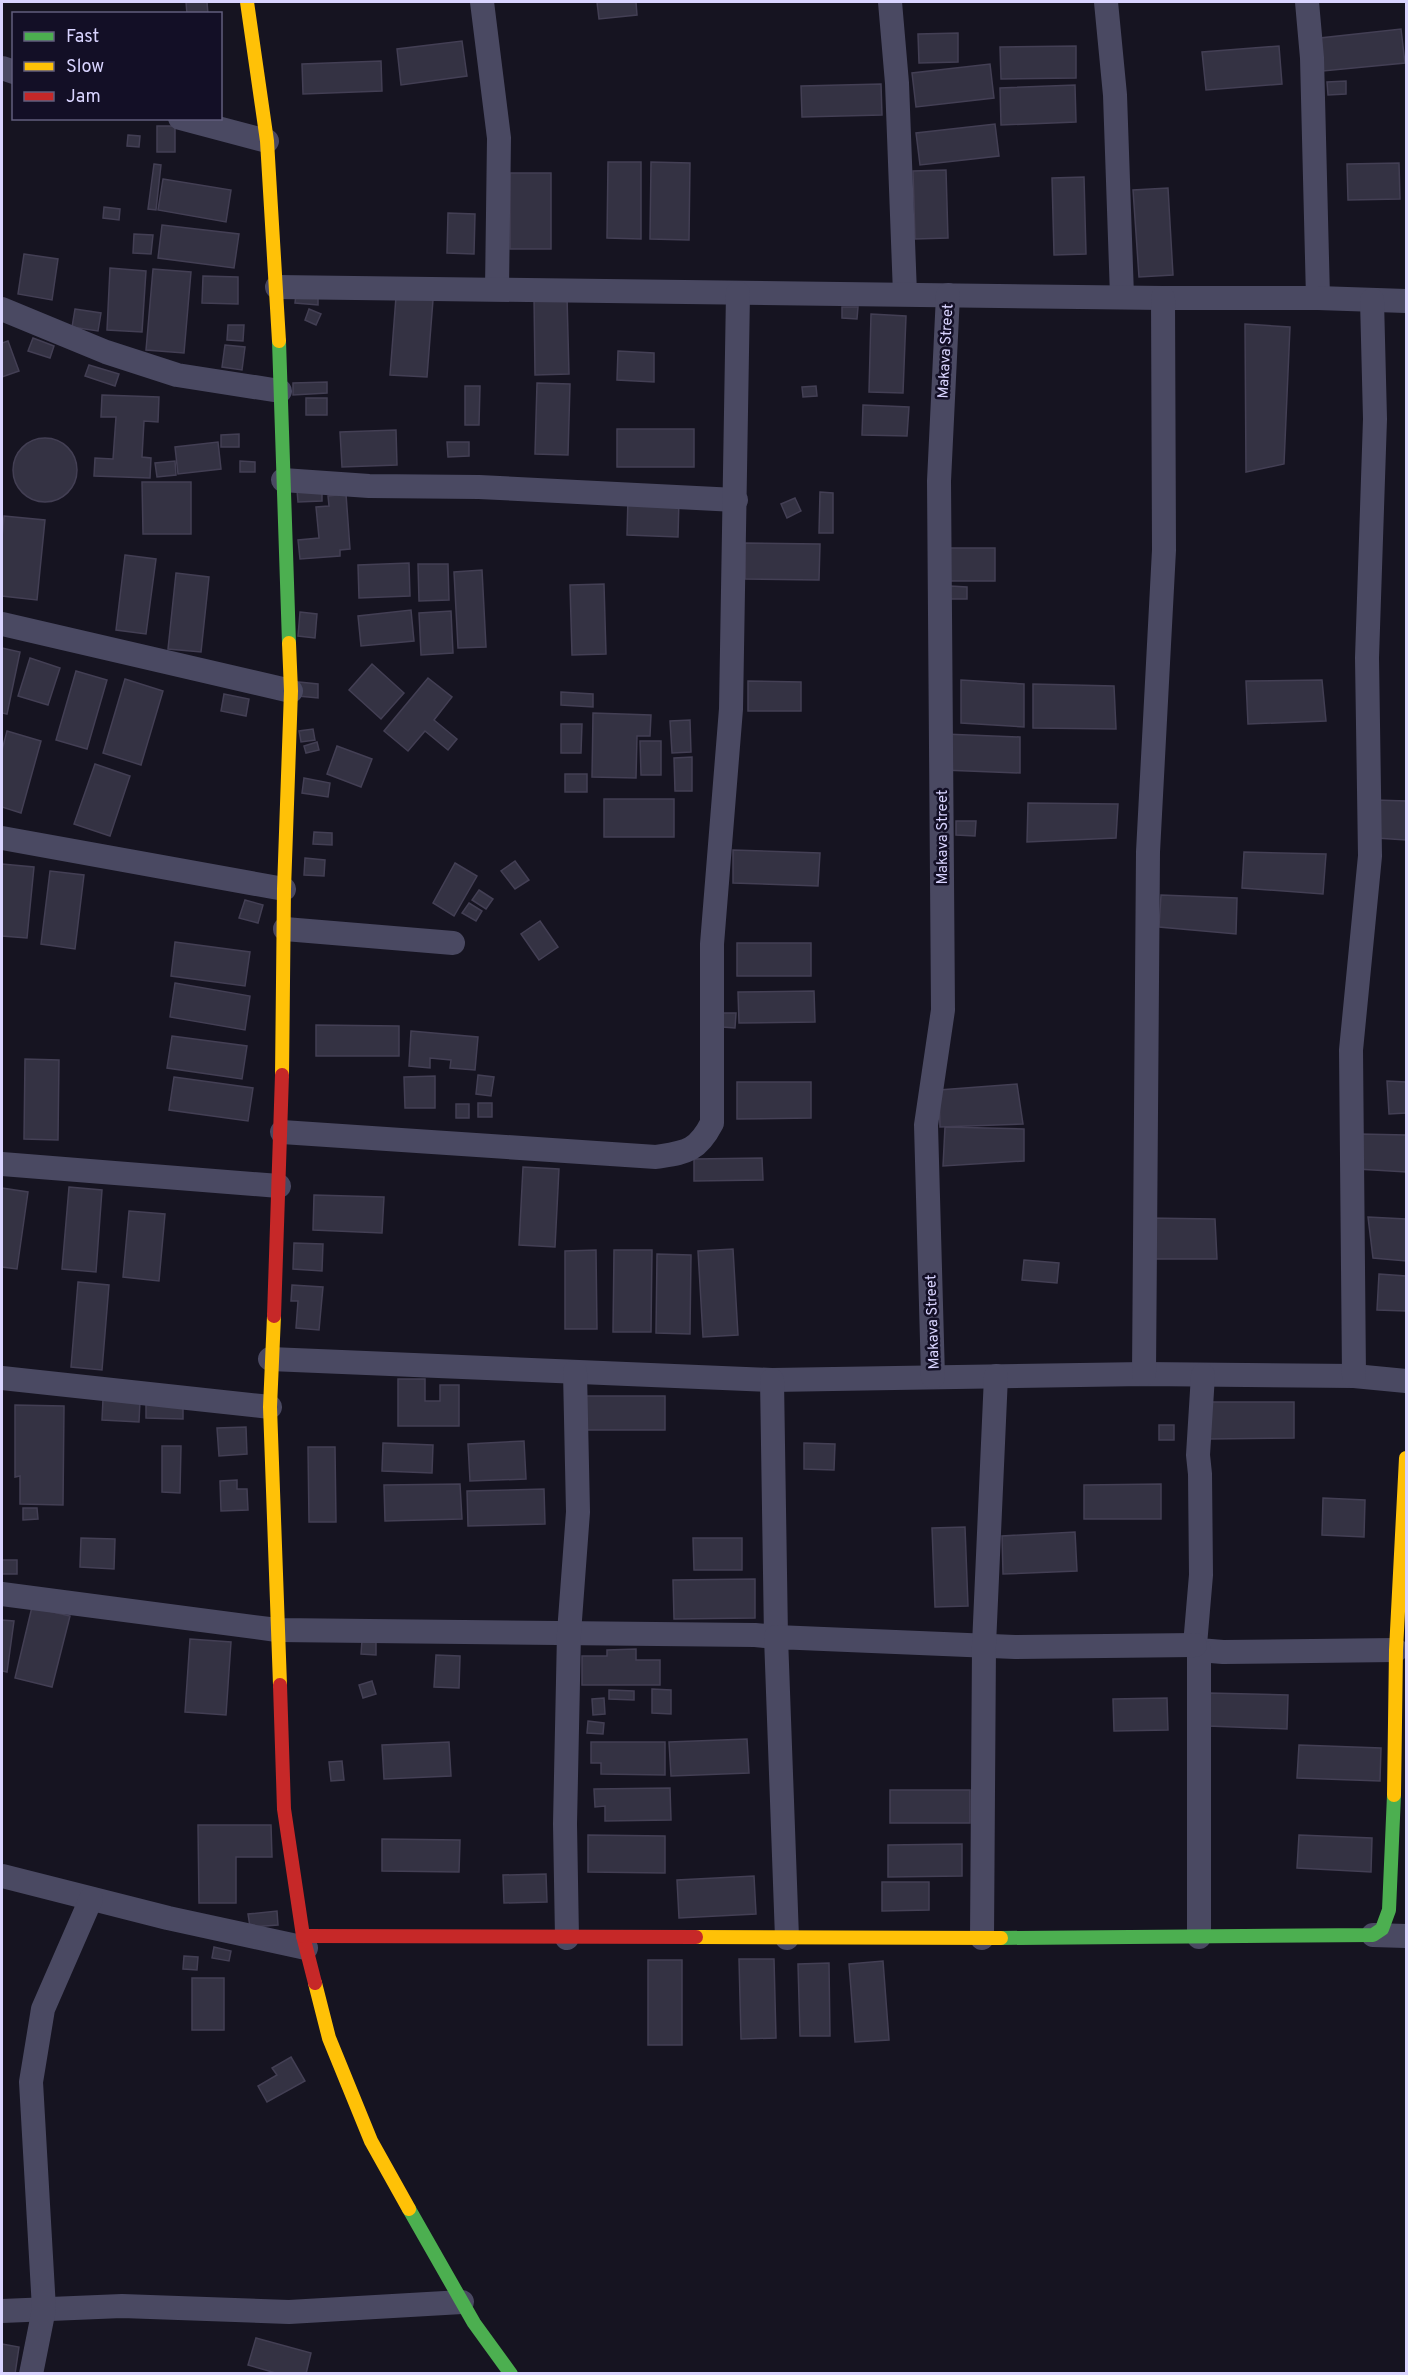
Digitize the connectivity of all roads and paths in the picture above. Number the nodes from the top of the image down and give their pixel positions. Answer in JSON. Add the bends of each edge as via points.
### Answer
{"nodes":[{"id":1,"x":247,"y":2,"type":"edge"},
{"id":2,"x":482,"y":2,"type":"edge"},
{"id":3,"x":890,"y":2,"type":"edge"},
{"id":4,"x":1106,"y":2,"type":"edge"},
{"id":5,"x":1307,"y":2,"type":"edge"},
{"id":6,"x":188,"y":120,"type":"edge"},
{"id":7,"x":267,"y":141,"type":"junction"},
{"id":8,"x":277,"y":287,"type":"junction"},
{"id":9,"x":497,"y":289,"type":"junction"},
{"id":10,"x":738,"y":293,"type":"junction"},
{"id":11,"x":905,"y":294,"type":"junction"},
{"id":12,"x":948,"y":295,"type":"junction"},
{"id":13,"x":1122,"y":296,"type":"junction"},
{"id":14,"x":1163,"y":298,"type":"junction"},
{"id":15,"x":1318,"y":298,"type":"junction"},
{"id":16,"x":1372,"y":300,"type":"junction"},
{"id":17,"x":1407,"y":301,"type":"edge"},
{"id":18,"x":2,"y":309,"type":"edge"},
{"id":19,"x":280,"y":391,"type":"junction"},
{"id":20,"x":283,"y":480,"type":"junction"},
{"id":21,"x":736,"y":500,"type":"junction"},
{"id":22,"x":2,"y":624,"type":"edge"},
{"id":23,"x":291,"y":691,"type":"junction"},
{"id":24,"x":2,"y":838,"type":"edge"},
{"id":25,"x":284,"y":889,"type":"junction"},
{"id":26,"x":285,"y":929,"type":"junction"},
{"id":27,"x":453,"y":943,"type":"dead end"},
{"id":28,"x":282,"y":1132,"type":"junction"},
{"id":29,"x":2,"y":1164,"type":"edge"},
{"id":30,"x":279,"y":1186,"type":"junction"},
{"id":31,"x":270,"y":1359,"type":"junction"},
{"id":32,"x":575,"y":1372,"type":"junction"},
{"id":33,"x":1144,"y":1374,"type":"junction"},
{"id":34,"x":1203,"y":1375,"type":"junction"},
{"id":35,"x":996,"y":1376,"type":"junction"},
{"id":36,"x":1354,"y":1376,"type":"junction"},
{"id":37,"x":933,"y":1377,"type":"junction"},
{"id":38,"x":2,"y":1378,"type":"edge"},
{"id":39,"x":772,"y":1380,"type":"junction"},
{"id":40,"x":1407,"y":1381,"type":"edge"},
{"id":41,"x":270,"y":1407,"type":"junction"},
{"id":42,"x":1407,"y":1458,"type":"edge"},
{"id":43,"x":2,"y":1594,"type":"edge"},
{"id":44,"x":277,"y":1630,"type":"junction"},
{"id":45,"x":569,"y":1633,"type":"junction"},
{"id":46,"x":776,"y":1637,"type":"junction"},
{"id":47,"x":984,"y":1645,"type":"junction"},
{"id":48,"x":1197,"y":1647,"type":"junction"},
{"id":49,"x":1396,"y":1650,"type":"junction"},
{"id":50,"x":2,"y":1876,"type":"edge"},
{"id":51,"x":91,"y":1899,"type":"junction"},
{"id":52,"x":1373,"y":1935,"type":"junction"},
{"id":53,"x":1407,"y":1936,"type":"edge"},
{"id":54,"x":1199,"y":1937,"type":"junction"},
{"id":55,"x":567,"y":1938,"type":"junction"},
{"id":56,"x":787,"y":1938,"type":"junction"},
{"id":57,"x":982,"y":1938,"type":"junction"},
{"id":58,"x":305,"y":1942,"type":"junction"},
{"id":59,"x":462,"y":2302,"type":"junction"},
{"id":60,"x":44,"y":2309,"type":"junction"},
{"id":61,"x":2,"y":2311,"type":"edge"},
{"id":62,"x":31,"y":2373,"type":"edge"},
{"id":63,"x":511,"y":2373,"type":"edge"}],
"edges":[{"from":1,"to":7,"type":"street"},
{"from":2,"to":9,"type":"street","via":[[499,138]]},
{"from":3,"to":11,"type":"street"},
{"from":4,"to":13,"type":"street","via":[[1115,95]]},
{"from":5,"to":15,"type":"street"},
{"from":6,"to":7,"type":"street"},
{"from":7,"to":8,"type":"street"},
{"from":8,"to":9,"type":"street"},
{"from":8,"to":19,"type":"street"},
{"from":9,"to":10,"type":"street"},
{"from":10,"to":11,"type":"street"},
{"from":10,"to":21,"type":"street"},
{"from":11,"to":12,"type":"street"},
{"from":12,"to":13,"type":"street"},
{"from":12,"to":37,"type":"street","name":"Makava Street","via":[[939,482],[943,1010],[926,1125]]},
{"from":13,"to":14,"type":"street"},
{"from":14,"to":15,"type":"street"},
{"from":14,"to":33,"type":"street","via":[[1164,550],[1148,852]]},
{"from":15,"to":16,"type":"street"},
{"from":16,"to":17,"type":"street"},
{"from":16,"to":36,"type":"street","via":[[1375,419],[1367,658],[1370,856],[1351,1050]]},
{"from":18,"to":19,"type":"street","via":[[106,352],[177,375]]},
{"from":19,"to":20,"type":"street"},
{"from":20,"to":21,"type":"street"},
{"from":20,"to":23,"type":"street"},
{"from":21,"to":28,"type":"street","via":[[730,709],[712,944],[712,1123],[698,1145],[688,1152],[656,1157]]},
{"from":22,"to":23,"type":"street"},
{"from":23,"to":25,"type":"street"},
{"from":24,"to":25,"type":"street"},
{"from":25,"to":26,"type":"street"},
{"from":26,"to":27,"type":"street"},
{"from":26,"to":28,"type":"street"},
{"from":28,"to":30,"type":"street"},
{"from":29,"to":30,"type":"street"},
{"from":30,"to":31,"type":"street"},
{"from":31,"to":32,"type":"street"},
{"from":31,"to":41,"type":"street"},
{"from":32,"to":39,"type":"street"},
{"from":32,"to":45,"type":"street","via":[[578,1512]]},
{"from":33,"to":34,"type":"street"},
{"from":33,"to":35,"type":"street"},
{"from":34,"to":36,"type":"street"},
{"from":34,"to":48,"type":"street","via":[[1198,1455],[1201,1575]]},
{"from":35,"to":37,"type":"street"},
{"from":35,"to":47,"type":"street"},
{"from":36,"to":40,"type":"street"},
{"from":37,"to":39,"type":"street"},
{"from":38,"to":41,"type":"street"},
{"from":39,"to":46,"type":"street"},
{"from":41,"to":44,"type":"street"},
{"from":42,"to":49,"type":"street"},
{"from":43,"to":44,"type":"street"},
{"from":44,"to":45,"type":"street"},
{"from":44,"to":58,"type":"street","via":[[284,1809]]},
{"from":45,"to":46,"type":"street"},
{"from":45,"to":55,"type":"street"},
{"from":46,"to":47,"type":"street"},
{"from":46,"to":56,"type":"street"},
{"from":47,"to":48,"type":"street"},
{"from":47,"to":57,"type":"street"},
{"from":48,"to":49,"type":"street","via":[[1222,1652]]},
{"from":48,"to":54,"type":"street"},
{"from":49,"to":52,"type":"street","via":[[1389,1911],[1382,1929]]},
{"from":50,"to":51,"type":"street"},
{"from":51,"to":58,"type":"street","via":[[168,1918]]},
{"from":51,"to":60,"type":"street","via":[[43,2009],[32,2082]]},
{"from":52,"to":53,"type":"street"},
{"from":52,"to":54,"type":"street"},
{"from":54,"to":57,"type":"street"},
{"from":55,"to":56,"type":"street"},
{"from":55,"to":58,"type":"street"},
{"from":56,"to":57,"type":"street"},
{"from":58,"to":59,"type":"street","via":[[329,2038],[371,2141]]},
{"from":59,"to":60,"type":"street","via":[[289,2312],[122,2306]]},
{"from":59,"to":63,"type":"street"},
{"from":60,"to":61,"type":"street"},
{"from":60,"to":62,"type":"street"}]}
